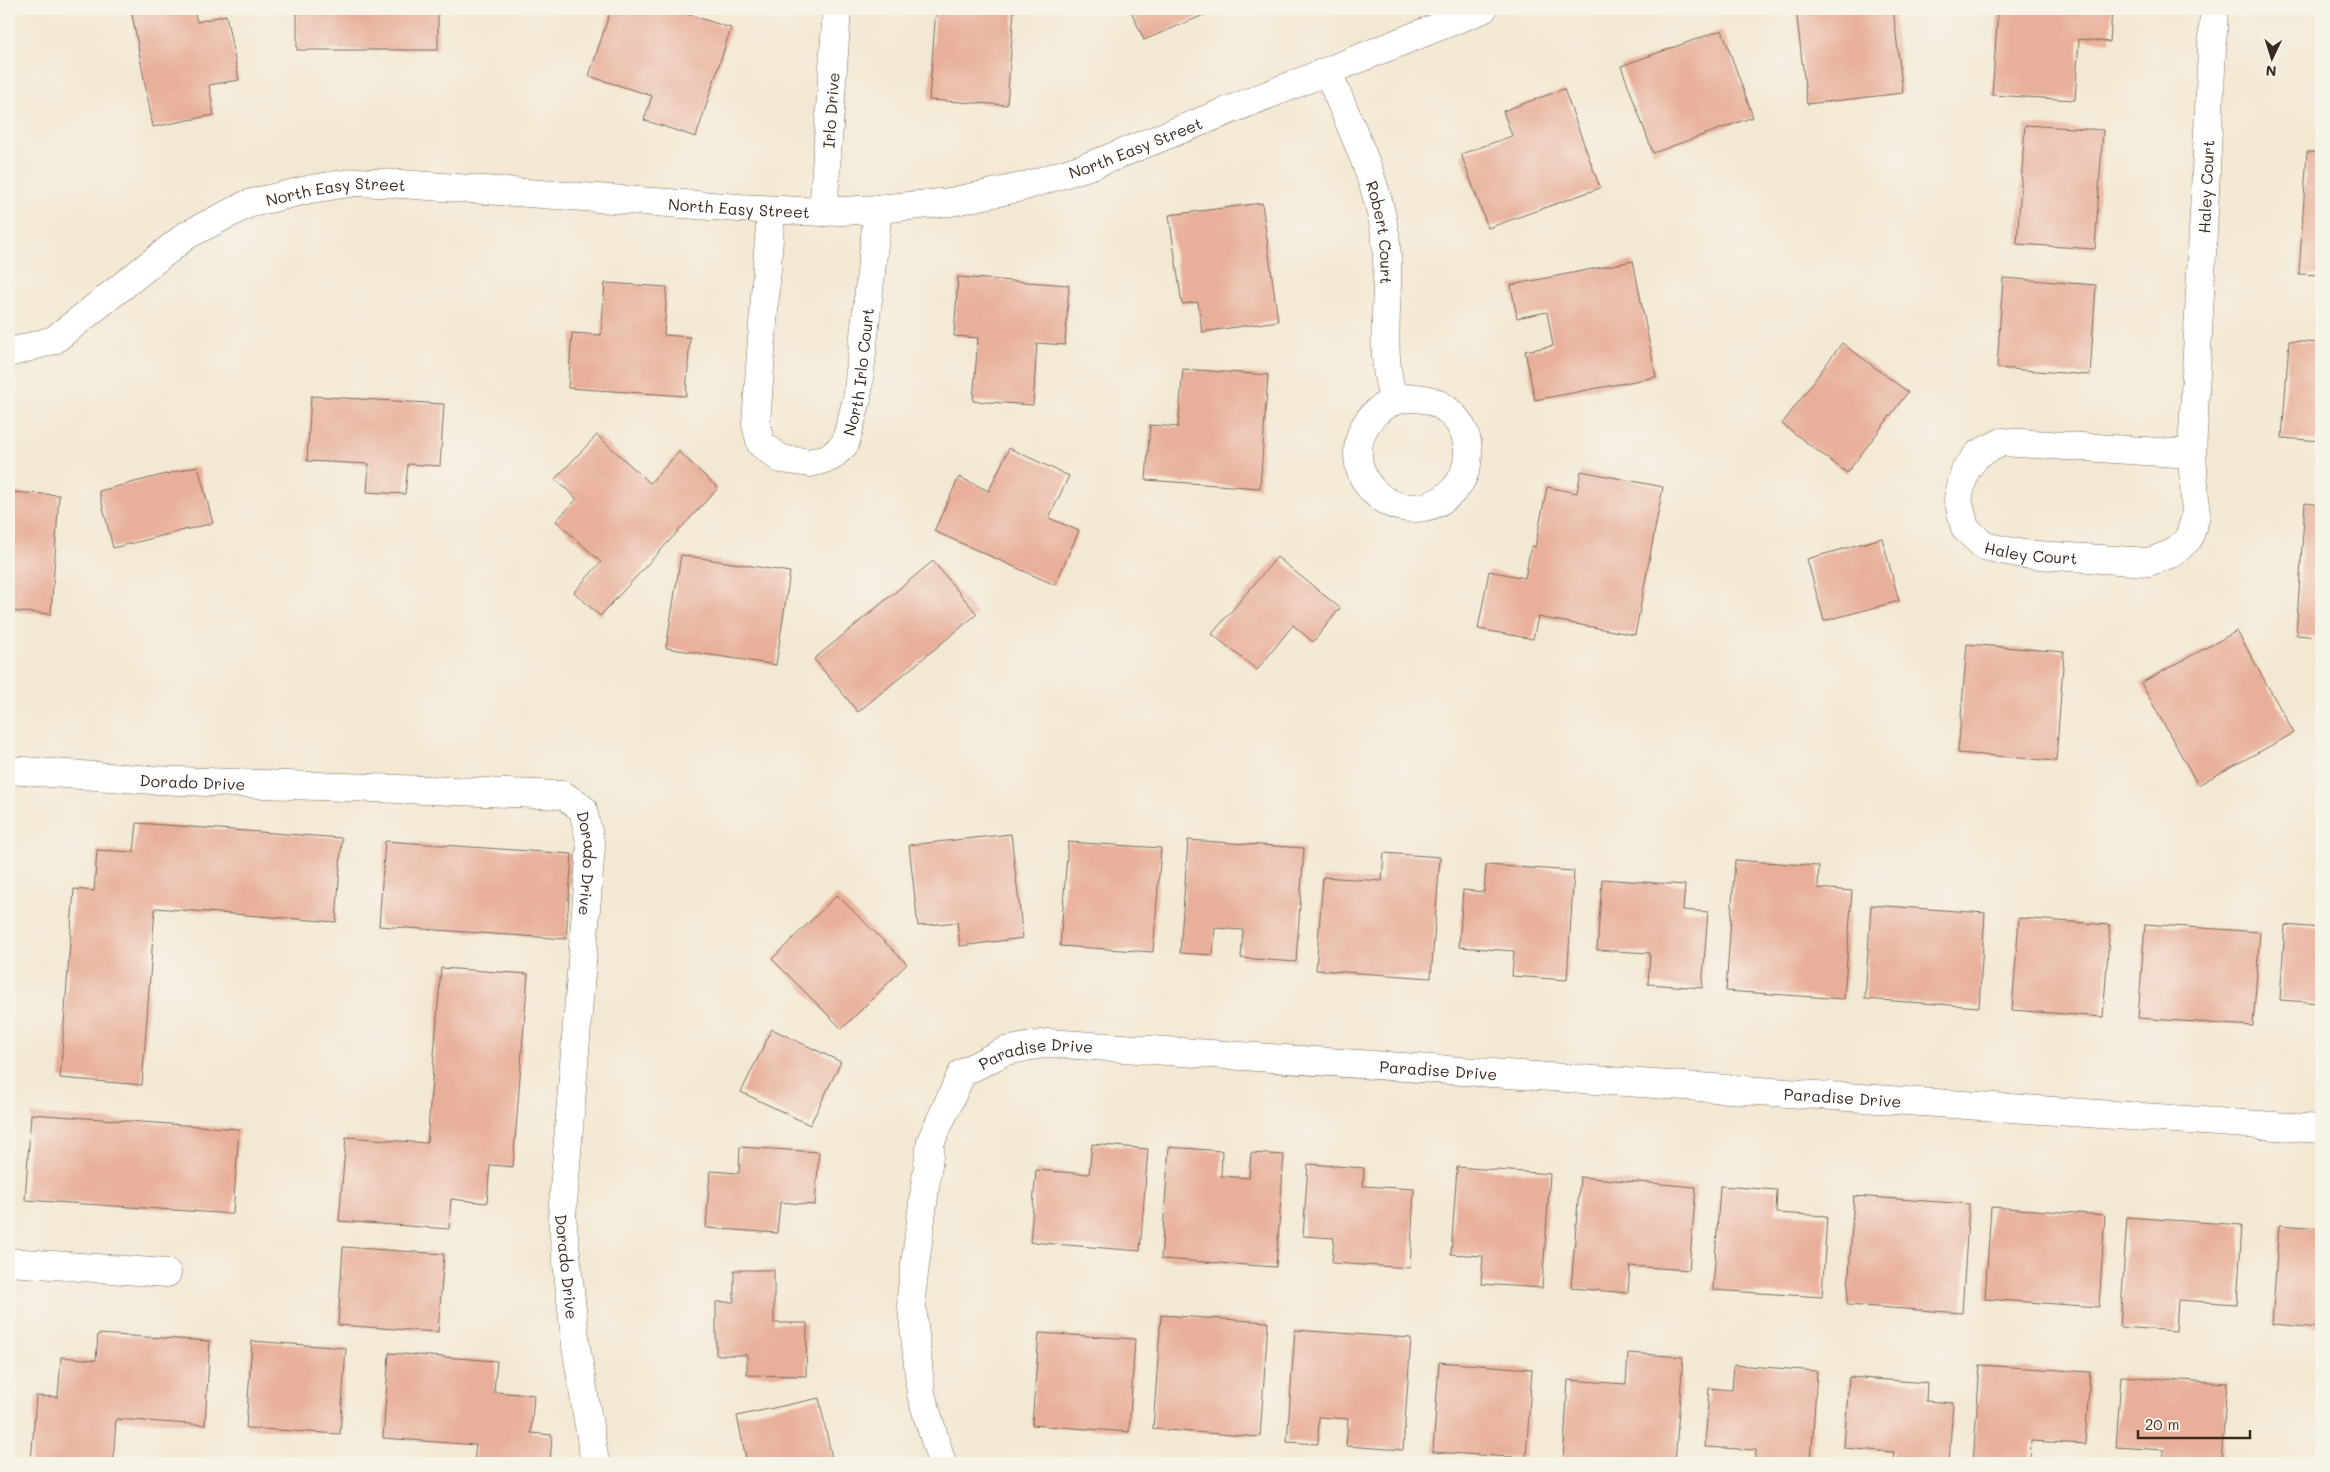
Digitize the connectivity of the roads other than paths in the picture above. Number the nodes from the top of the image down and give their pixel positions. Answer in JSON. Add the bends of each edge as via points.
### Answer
{"nodes":[{"id":1,"x":837,"y":9,"type":"edge"},
{"id":2,"x":1483,"y":9,"type":"edge"},
{"id":3,"x":2214,"y":9,"type":"edge"},
{"id":4,"x":1328,"y":72,"type":"junction"},
{"id":5,"x":878,"y":209,"type":"junction"},
{"id":6,"x":771,"y":210,"type":"junction"},
{"id":7,"x":823,"y":212,"type":"junction"},
{"id":8,"x":9,"y":353,"type":"edge"},
{"id":9,"x":1394,"y":401,"type":"dead end"},
{"id":10,"x":2192,"y":454,"type":"junction"},
{"id":11,"x":9,"y":770,"type":"edge"},
{"id":12,"x":2321,"y":1129,"type":"edge"},
{"id":13,"x":9,"y":1262,"type":"edge"},
{"id":14,"x":167,"y":1273,"type":"dead end"},
{"id":15,"x":595,"y":1463,"type":"edge"},
{"id":16,"x":942,"y":1463,"type":"edge"}],
"edges":[{"from":1,"to":7,"type":"street","name":"Irlo Drive"},
{"from":2,"to":4,"type":"street","name":"North Easy Street"},
{"from":3,"to":10,"type":"street","name":"Haley Court"},
{"from":4,"to":5,"type":"street","name":"North Easy Street","via":[[1058,177],[950,202]]},
{"from":4,"to":9,"type":"street","name":"Robert Court","via":[[1369,176],[1385,233],[1388,280],[1385,352]]},
{"from":5,"to":6,"type":"street","name":"North Irlo Court","via":[[857,399],[845,444],[831,457],[810,463],[781,459],[761,444],[756,424]]},
{"from":5,"to":7,"type":"street","name":"North Easy Street"},
{"from":6,"to":7,"type":"street","name":"North Easy Street"},
{"from":6,"to":8,"type":"street","name":"North Easy Street","via":[[400,184],[356,182],[311,189],[248,204],[187,235],[54,340]]},
{"from":10,"to":10,"type":"street","name":"Haley Court","via":[[2002,442],[1978,454],[1965,471],[1958,498],[1965,528],[1984,546],[2022,554],[2149,562],[2173,553],[2189,538],[2196,514]]},
{"from":11,"to":15,"type":"street","name":"Dorado Drive","via":[[153,780],[563,795],[583,809],[591,846],[562,1217],[576,1346]]},
{"from":12,"to":16,"type":"street","name":"Paradise Drive","via":[[1048,1043],[1005,1051],[962,1073],[930,1140],[911,1297],[921,1394]]},
{"from":13,"to":14,"type":"street"}]}
